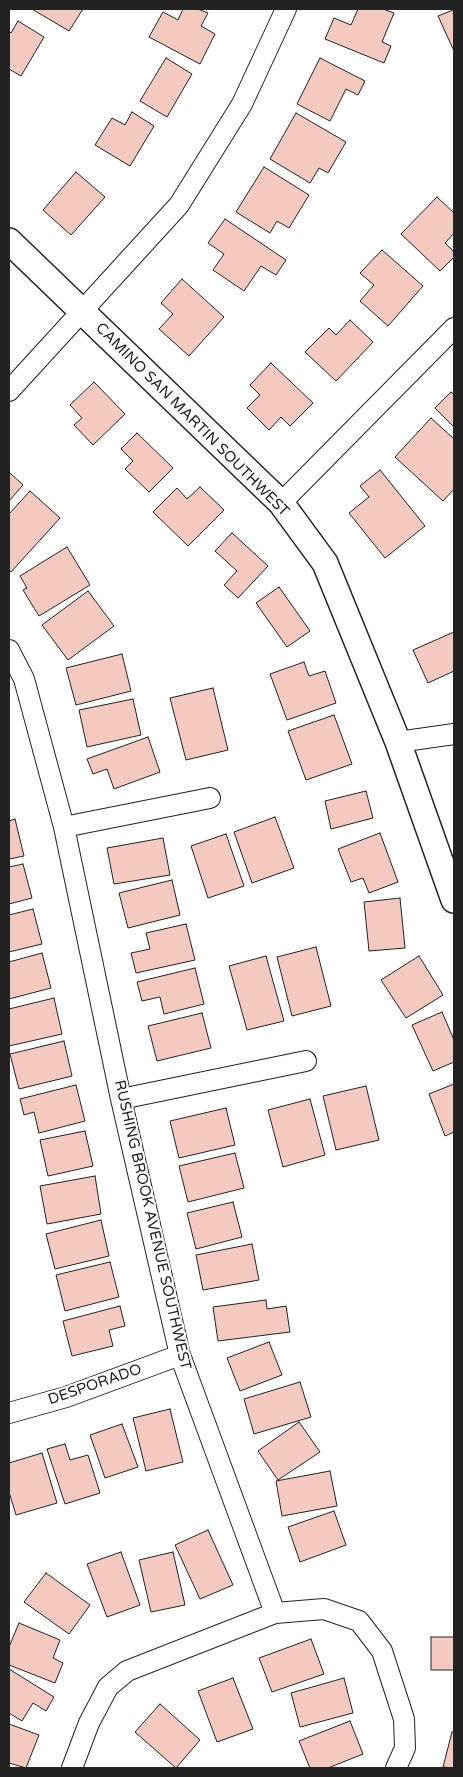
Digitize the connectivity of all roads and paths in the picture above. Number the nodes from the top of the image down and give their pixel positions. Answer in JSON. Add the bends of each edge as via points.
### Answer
{"nodes":[{"id":1,"x":286,"y":9,"type":"edge"},
{"id":2,"x":9,"y":241,"type":"edge"},
{"id":3,"x":82,"y":312,"type":"junction"},
{"id":4,"x":454,"y":328,"type":"edge"},
{"id":5,"x":9,"y":391,"type":"edge"},
{"id":6,"x":281,"y":503,"type":"junction"},
{"id":7,"x":9,"y":650,"type":"edge"},
{"id":8,"x":454,"y":734,"type":"edge"},
{"id":9,"x":398,"y":742,"type":"junction"},
{"id":10,"x":210,"y":798,"type":"dead end"},
{"id":11,"x":64,"y":827,"type":"junction"},
{"id":12,"x":454,"y":900,"type":"edge"},
{"id":13,"x":306,"y":1061,"type":"dead end"},
{"id":14,"x":122,"y":1098,"type":"junction"},
{"id":15,"x":180,"y":1355,"type":"junction"},
{"id":16,"x":9,"y":1413,"type":"edge"},
{"id":17,"x":275,"y":1613,"type":"junction"},
{"id":18,"x":72,"y":1768,"type":"edge"},
{"id":19,"x":396,"y":1768,"type":"edge"}],
"edges":[{"from":1,"to":3,"type":"street","via":[[242,104],[179,205]]},
{"from":2,"to":3,"type":"street","name":"CAMINO SAN MARTIN SOUTHWEST"},
{"from":3,"to":5,"type":"street"},
{"from":3,"to":6,"type":"street","name":"CAMINO SAN MARTIN SOUTHWEST"},
{"from":4,"to":6,"type":"street"},
{"from":6,"to":9,"type":"street","name":"CAMINO SAN MARTIN SOUTHWEST","via":[[325,563]]},
{"from":7,"to":11,"type":"street","name":"RUSHING BROOK AVENUE SOUTHWEST","via":[[24,679]]},
{"from":8,"to":9,"type":"street"},
{"from":9,"to":12,"type":"street","name":"CAMINO SAN MARTIN SOUTHWEST"},
{"from":10,"to":11,"type":"street"},
{"from":11,"to":14,"type":"street","name":"RUSHING BROOK AVENUE SOUTHWEST"},
{"from":13,"to":14,"type":"street"},
{"from":14,"to":15,"type":"street","name":"RUSHING BROOK AVENUE SOUTHWEST"},
{"from":15,"to":16,"type":"street","name":"DESPORADO","via":[[66,1397]]},
{"from":15,"to":17,"type":"street","name":"RUSHING BROOK AVENUE SOUTHWEST"},
{"from":17,"to":18,"type":"street","via":[[127,1671],[108,1687],[89,1723]]},
{"from":17,"to":19,"type":"street","via":[[324,1609],[359,1621],[377,1644],[404,1718],[405,1748]]}]}
